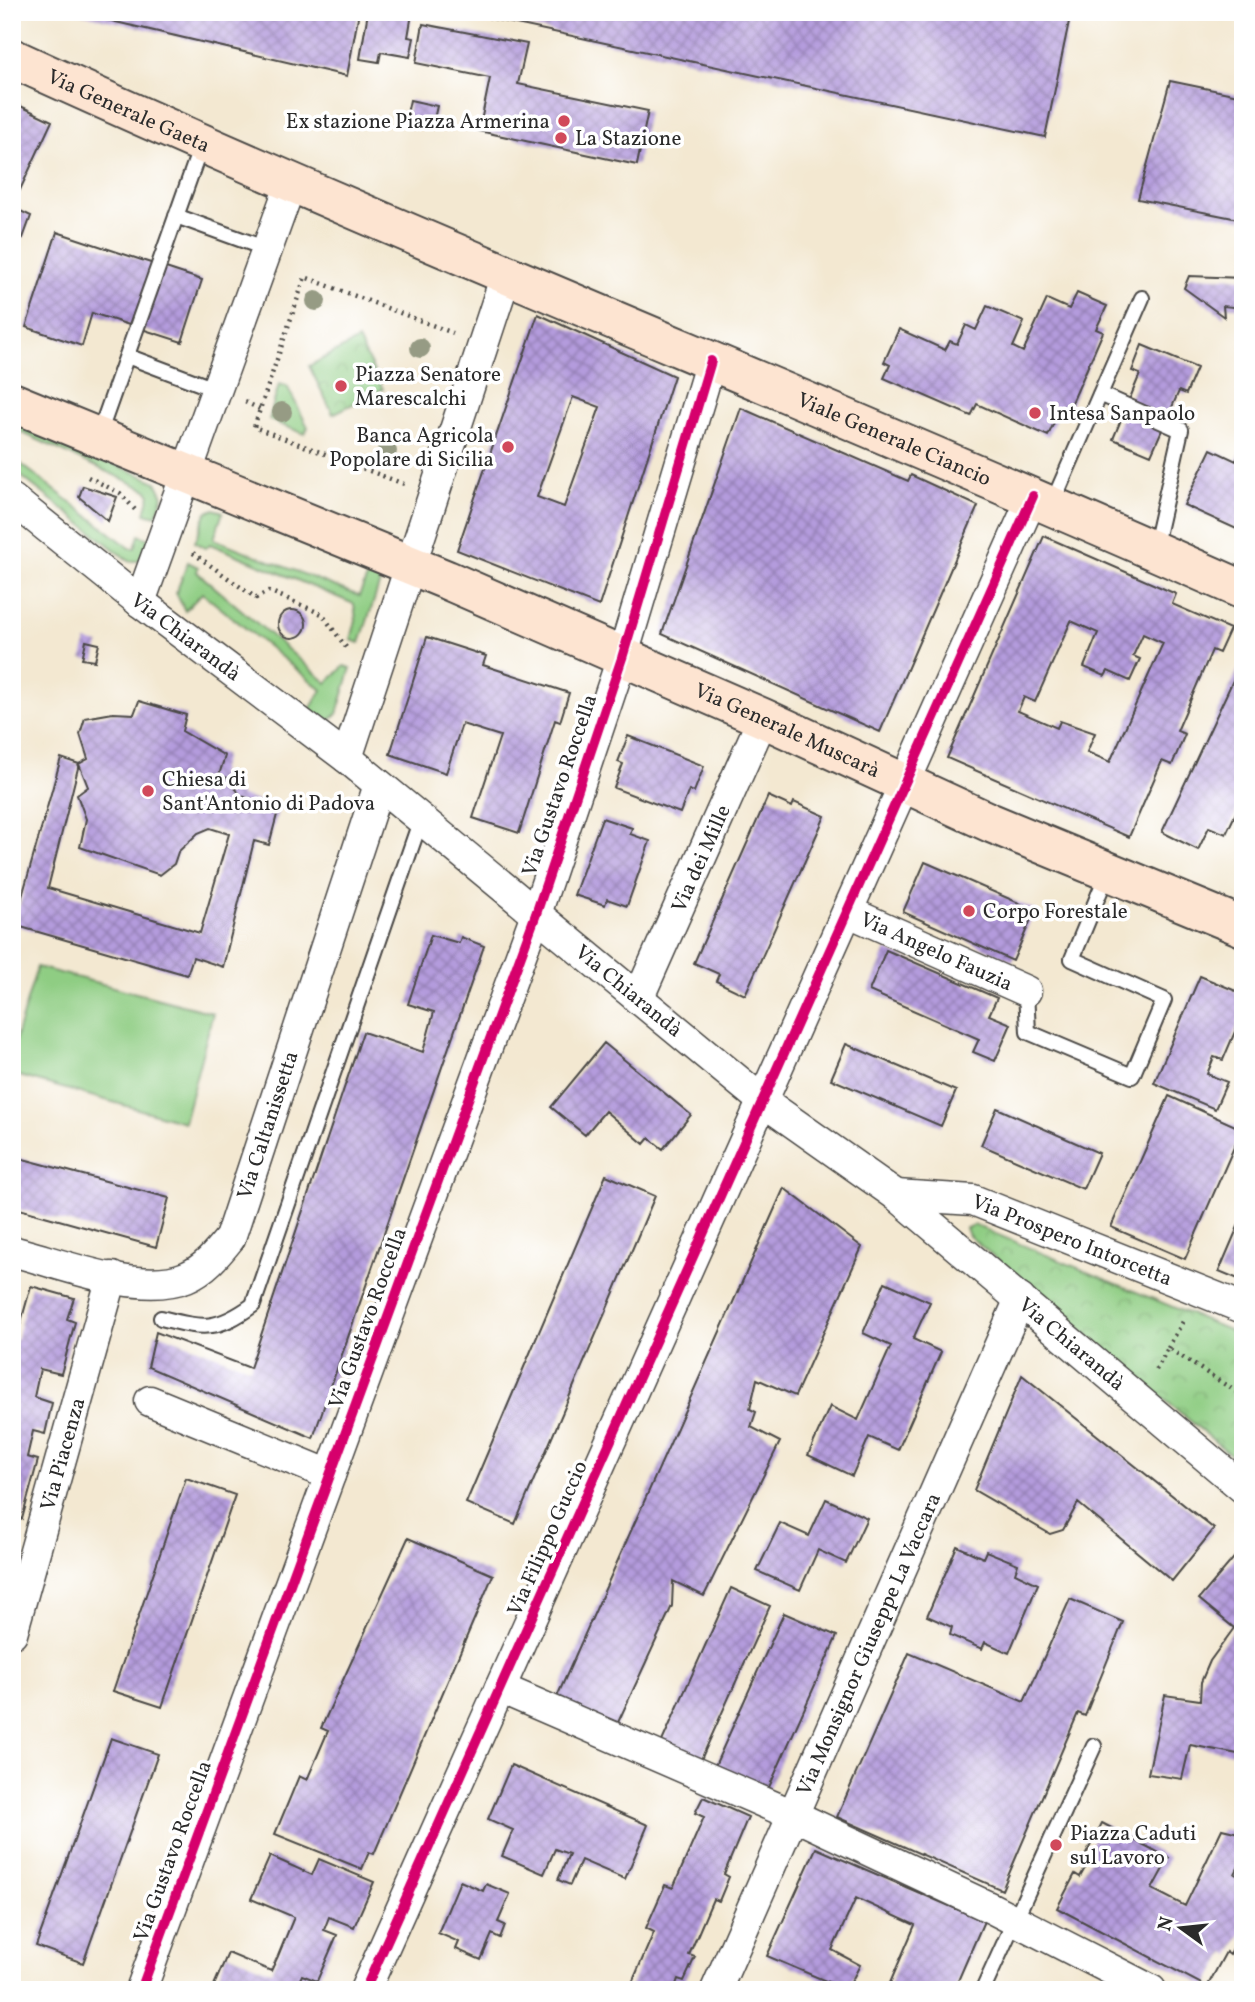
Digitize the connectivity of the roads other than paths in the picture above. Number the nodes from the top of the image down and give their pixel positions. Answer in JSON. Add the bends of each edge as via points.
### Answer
{"nodes":[{"id":1,"x":12,"y":58,"type":"edge"},
{"id":2,"x":201,"y":145,"type":"junction"},
{"id":3,"x":291,"y":183,"type":"junction"},
{"id":4,"x":176,"y":216,"type":"junction"},
{"id":5,"x":267,"y":248,"type":"junction"},
{"id":6,"x":506,"y":275,"type":"junction"},
{"id":7,"x":1142,"y":298,"type":"dead end"},
{"id":8,"x":127,"y":356,"type":"junction"},
{"id":9,"x":711,"y":361,"type":"junction"},
{"id":10,"x":217,"y":390,"type":"junction"},
{"id":11,"x":1100,"y":394,"type":"junction"},
{"id":12,"x":12,"y":402,"type":"edge"},
{"id":13,"x":98,"y":438,"type":"junction"},
{"id":14,"x":186,"y":475,"type":"junction"},
{"id":15,"x":12,"y":499,"type":"edge"},
{"id":16,"x":1042,"y":501,"type":"junction"},
{"id":17,"x":1153,"y":550,"type":"junction"},
{"id":18,"x":411,"y":566,"type":"junction"},
{"id":19,"x":1243,"y":590,"type":"edge"},
{"id":20,"x":140,"y":602,"type":"junction"},
{"id":21,"x":622,"y":658,"type":"junction"},
{"id":22,"x":763,"y":718,"type":"junction"},
{"id":23,"x":348,"y":758,"type":"junction"},
{"id":24,"x":906,"y":784,"type":"junction"},
{"id":25,"x":379,"y":785,"type":"junction"},
{"id":26,"x":421,"y":819,"type":"junction"},
{"id":27,"x":1108,"y":871,"type":"junction"},
{"id":28,"x":849,"y":912,"type":"junction"},
{"id":29,"x":536,"y":914,"type":"junction"},
{"id":30,"x":1243,"y":927,"type":"edge"},
{"id":31,"x":1026,"y":991,"type":"joint"},
{"id":32,"x":638,"y":999,"type":"junction"},
{"id":33,"x":764,"y":1102,"type":"junction"},
{"id":34,"x":896,"y":1195,"type":"junction"},
{"id":35,"x":12,"y":1251,"type":"edge"},
{"id":36,"x":112,"y":1277,"type":"junction"},
{"id":37,"x":1020,"y":1299,"type":"junction"},
{"id":38,"x":1243,"y":1308,"type":"edge"},
{"id":39,"x":161,"y":1318,"type":"dead end"},
{"id":40,"x":150,"y":1401,"type":"dead end"},
{"id":41,"x":330,"y":1475,"type":"junction"},
{"id":42,"x":1243,"y":1488,"type":"edge"},
{"id":43,"x":13,"y":1629,"type":"edge"},
{"id":44,"x":500,"y":1688,"type":"junction"},
{"id":45,"x":1094,"y":1746,"type":"dead end"},
{"id":46,"x":793,"y":1815,"type":"junction"},
{"id":47,"x":1003,"y":1915,"type":"junction"},
{"id":48,"x":141,"y":1990,"type":"edge"},
{"id":49,"x":365,"y":1990,"type":"edge"},
{"id":50,"x":716,"y":1990,"type":"edge"},
{"id":51,"x":983,"y":1990,"type":"edge"},
{"id":52,"x":1151,"y":1990,"type":"edge"}],
"edges":[{"from":1,"to":2,"type":"main road","name":"Via Generale Gaeta"},
{"from":2,"to":3,"type":"main road","name":"Via Generale Gaeta"},
{"from":2,"to":4,"type":"lane"},
{"from":3,"to":5,"type":"street"},
{"from":3,"to":6,"type":"main road","name":"Viale Generale Ciancio"},
{"from":4,"to":5,"type":"lane"},
{"from":4,"to":8,"type":"lane"},
{"from":5,"to":10,"type":"street"},
{"from":6,"to":9,"type":"main road","name":"Viale Generale Ciancio"},
{"from":6,"to":18,"type":"street"},
{"from":7,"to":11,"type":"lane"},
{"from":8,"to":10,"type":"lane"},
{"from":8,"to":13,"type":"lane"},
{"from":9,"to":16,"type":"main road","name":"Viale Generale Ciancio"},
{"from":9,"to":21,"type":"street","name":"Via Gustavo Roccella"},
{"from":10,"to":14,"type":"street"},
{"from":11,"to":16,"type":"lane"},
{"from":11,"to":17,"type":"lane","via":[[1181,430]]},
{"from":12,"to":13,"type":"main road"},
{"from":13,"to":14,"type":"main road","name":"Via Generale Muscarà"},
{"from":14,"to":18,"type":"main road","name":"Via Generale Muscarà"},
{"from":14,"to":20,"type":"street"},
{"from":15,"to":20,"type":"street","name":"Via Chiarandà"},
{"from":16,"to":17,"type":"main road","name":"Viale Generale Ciancio"},
{"from":16,"to":24,"type":"street","name":"Via Filippo Guccio"},
{"from":17,"to":19,"type":"main road","name":"Viale Generale Ciancio"},
{"from":18,"to":21,"type":"main road","name":"Via Generale Muscarà"},
{"from":18,"to":23,"type":"street"},
{"from":20,"to":23,"type":"street","name":"Via Chiarandà"},
{"from":21,"to":22,"type":"main road","name":"Via Generale Muscarà"},
{"from":21,"to":29,"type":"street","name":"Via Gustavo Roccella"},
{"from":22,"to":24,"type":"main road","name":"Via Generale Muscarà"},
{"from":22,"to":32,"type":"street","name":"Via dei Mille"},
{"from":23,"to":25,"type":"street","name":"Via Chiarandà"},
{"from":24,"to":27,"type":"main road","name":"Via Generale Muscarà"},
{"from":24,"to":28,"type":"street","name":"Via Filippo Guccio"},
{"from":25,"to":26,"type":"street","name":"Via Chiarandà"},
{"from":25,"to":36,"type":"street","name":"Via Caltanissetta","via":[[230,1238],[211,1261],[185,1277],[148,1283]]},
{"from":26,"to":29,"type":"street","name":"Via Chiarandà"},
{"from":26,"to":39,"type":"lane","via":[[253,1305],[229,1322],[195,1327]]},
{"from":27,"to":30,"type":"main road","name":"Via Generale Muscarà"},
{"from":27,"to":31,"type":"lane","via":[[1072,958],[1164,1000],[1132,1076],[1028,1032]]},
{"from":28,"to":31,"type":"street","name":"Via Angelo Fauzia"},
{"from":28,"to":33,"type":"street","name":"Via Filippo Guccio"},
{"from":29,"to":32,"type":"street","name":"Via Chiarandà"},
{"from":29,"to":41,"type":"street","name":"Via Gustavo Roccella"},
{"from":32,"to":33,"type":"street","name":"Via Chiarandà"},
{"from":33,"to":34,"type":"street","name":"Via Chiarandà"},
{"from":33,"to":44,"type":"street","name":"Via Filippo Guccio"},
{"from":34,"to":37,"type":"street","name":"Via Chiarandà"},
{"from":34,"to":38,"type":"street","name":"Via Prospero Intorcetta","via":[[974,1200]]},
{"from":35,"to":36,"type":"street","name":"Via Caltanissetta"},
{"from":36,"to":43,"type":"street","name":"Via Piacenza"},
{"from":37,"to":42,"type":"street","name":"Via Chiarandà"},
{"from":37,"to":46,"type":"street","name":"Via Monsignor Giuseppe La Vaccara"},
{"from":40,"to":41,"type":"street"},
{"from":41,"to":48,"type":"street","name":"Via Gustavo Roccella"},
{"from":44,"to":46,"type":"street"},
{"from":44,"to":49,"type":"street","name":"Via Filippo Guccio"},
{"from":45,"to":47,"type":"lane"},
{"from":46,"to":47,"type":"street"},
{"from":46,"to":50,"type":"street","name":"Via Monsignor Giuseppe La Vaccara"},
{"from":47,"to":51,"type":"lane"},
{"from":47,"to":52,"type":"street"}]}
